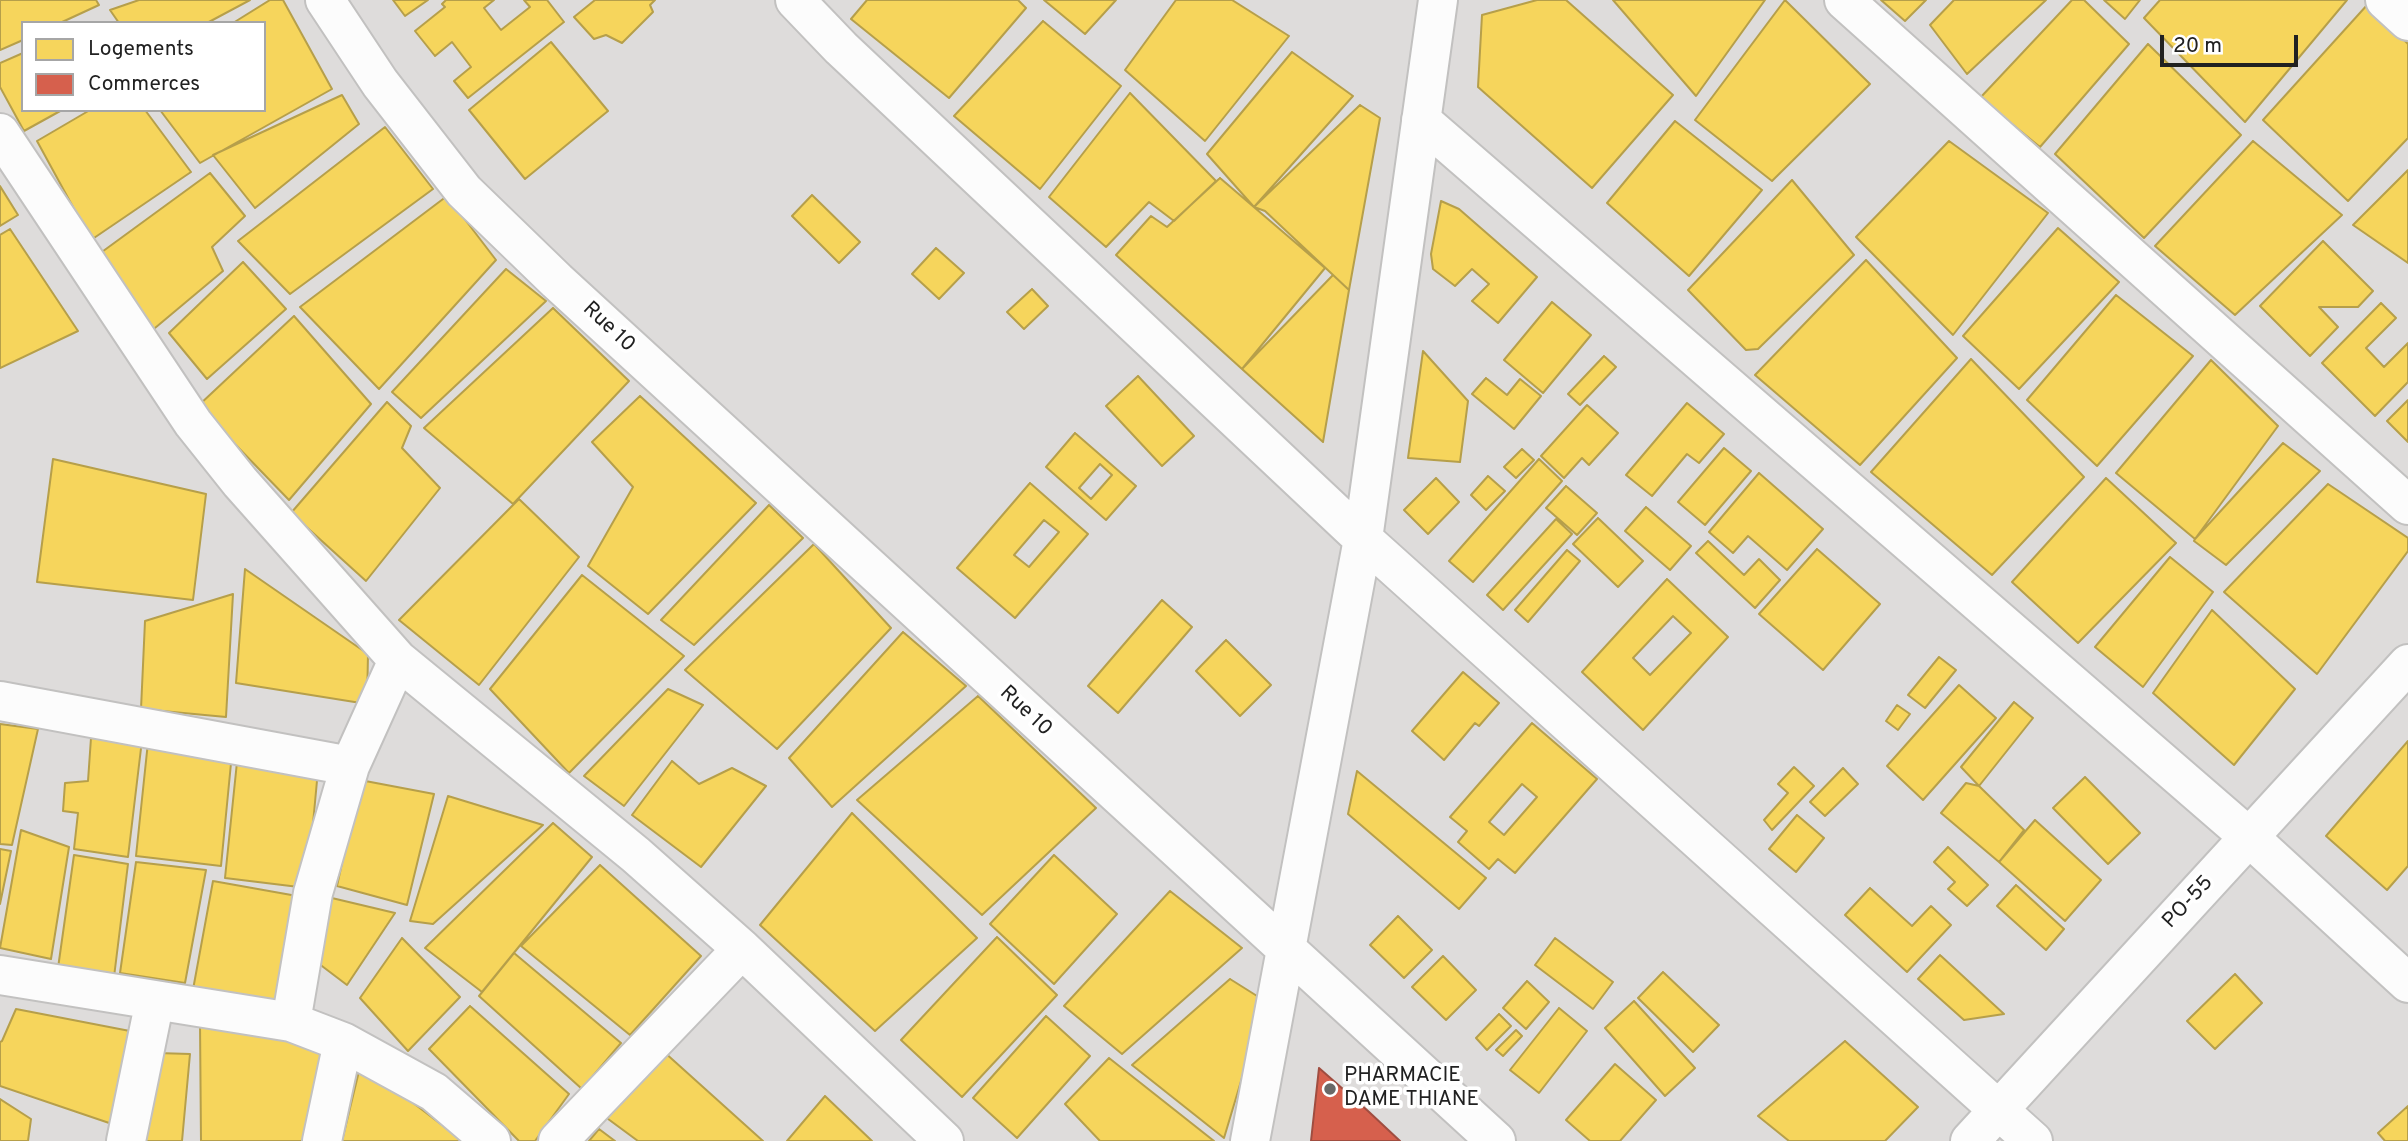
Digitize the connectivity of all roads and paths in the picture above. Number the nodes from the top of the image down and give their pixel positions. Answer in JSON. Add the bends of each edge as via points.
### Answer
{"nodes":[{"id":1,"x":325,"y":0,"type":"edge"},
{"id":2,"x":795,"y":0,"type":"edge"},
{"id":3,"x":1438,"y":0,"type":"edge"},
{"id":4,"x":1844,"y":0,"type":"edge"},
{"id":5,"x":2385,"y":0,"type":"edge"},
{"id":6,"x":2408,"y":21,"type":"edge"},
{"id":7,"x":1421,"y":120,"type":"junction"},
{"id":8,"x":0,"y":133,"type":"edge"},
{"id":9,"x":2408,"y":505,"type":"edge"},
{"id":10,"x":1363,"y":540,"type":"junction"},
{"id":11,"x":398,"y":660,"type":"junction"},
{"id":12,"x":2408,"y":664,"type":"edge"},
{"id":13,"x":0,"y":701,"type":"edge"},
{"id":14,"x":350,"y":766,"type":"junction"},
{"id":15,"x":2250,"y":838,"type":"junction"},
{"id":16,"x":742,"y":949,"type":"junction"},
{"id":17,"x":1285,"y":951,"type":"junction"},
{"id":18,"x":0,"y":975,"type":"edge"},
{"id":19,"x":2408,"y":983,"type":"edge"},
{"id":20,"x":155,"y":1000,"type":"junction"},
{"id":21,"x":291,"y":1023,"type":"junction"},
{"id":22,"x":343,"y":1042,"type":"junction"},
{"id":23,"x":1997,"y":1110,"type":"junction"},
{"id":24,"x":126,"y":1141,"type":"edge"},
{"id":25,"x":322,"y":1141,"type":"edge"},
{"id":26,"x":491,"y":1141,"type":"edge"},
{"id":27,"x":558,"y":1141,"type":"edge"},
{"id":28,"x":944,"y":1141,"type":"edge"},
{"id":29,"x":1250,"y":1141,"type":"edge"},
{"id":30,"x":1496,"y":1141,"type":"edge"},
{"id":31,"x":1970,"y":1141,"type":"edge"},
{"id":32,"x":2033,"y":1141,"type":"edge"}],
"edges":[{"from":1,"to":17,"type":"street","name":"Rue 10","via":[[380,83],[464,191],[556,281]]},
{"from":2,"to":10,"type":"street"},
{"from":3,"to":7,"type":"street"},
{"from":4,"to":9,"type":"street"},
{"from":5,"to":6,"type":"street"},
{"from":7,"to":10,"type":"street"},
{"from":7,"to":15,"type":"street"},
{"from":8,"to":11,"type":"street","via":[[192,423]]},
{"from":10,"to":17,"type":"street"},
{"from":10,"to":23,"type":"street"},
{"from":11,"to":14,"type":"street"},
{"from":11,"to":16,"type":"street","via":[[636,855]]},
{"from":12,"to":15,"type":"street","name":"PO-55"},
{"from":13,"to":14,"type":"street"},
{"from":14,"to":21,"type":"street","via":[[313,893]]},
{"from":15,"to":19,"type":"street"},
{"from":15,"to":23,"type":"street","name":"PO-55"},
{"from":16,"to":27,"type":"street"},
{"from":16,"to":28,"type":"street"},
{"from":17,"to":29,"type":"street"},
{"from":17,"to":30,"type":"street","name":"Rue 10"},
{"from":18,"to":20,"type":"street"},
{"from":20,"to":21,"type":"street"},
{"from":20,"to":24,"type":"street"},
{"from":21,"to":22,"type":"street"},
{"from":22,"to":25,"type":"street"},
{"from":22,"to":26,"type":"street","via":[[434,1093]]},
{"from":23,"to":31,"type":"street","name":"PO-55"},
{"from":23,"to":32,"type":"street"}]}
